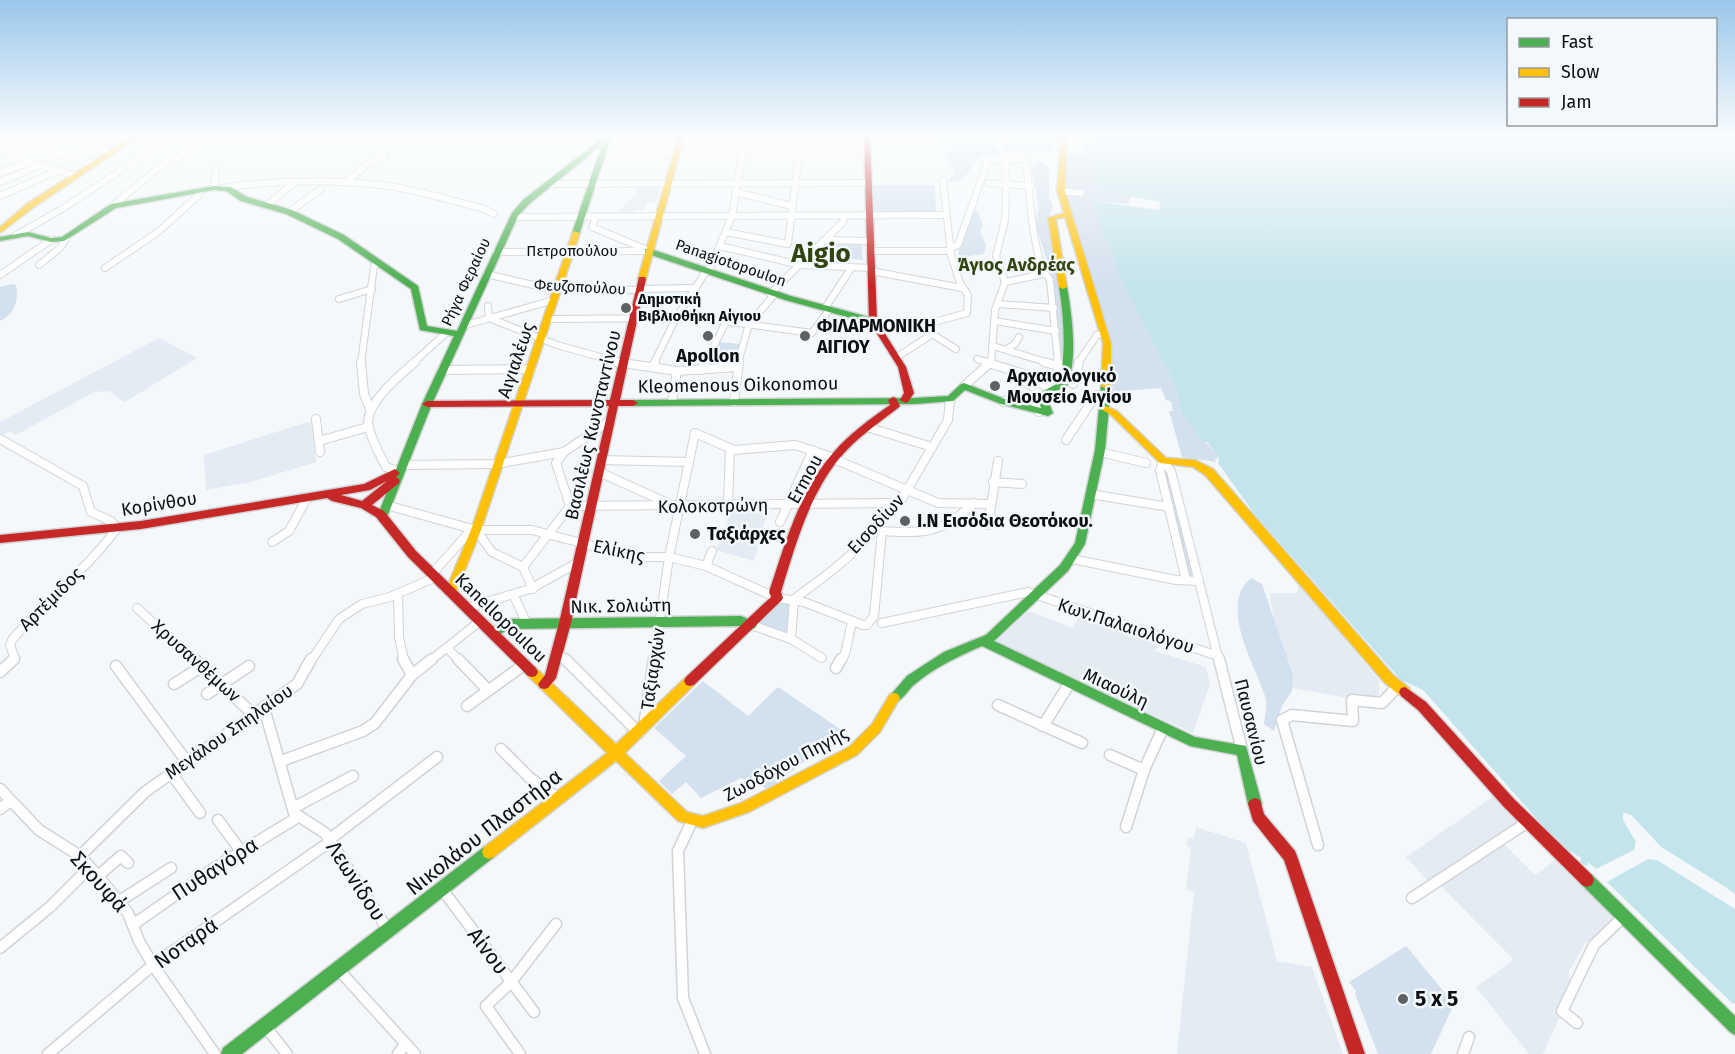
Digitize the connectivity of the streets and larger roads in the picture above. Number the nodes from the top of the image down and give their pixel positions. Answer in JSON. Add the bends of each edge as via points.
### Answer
{"nodes":[{"id":1,"x":22,"y":186,"type":"edge"},
{"id":2,"x":60,"y":186,"type":"edge"},
{"id":3,"x":95,"y":186,"type":"edge"},
{"id":4,"x":136,"y":186,"type":"edge"},
{"id":5,"x":231,"y":186,"type":"edge"},
{"id":6,"x":290,"y":186,"type":"edge"},
{"id":7,"x":390,"y":186,"type":"edge"},
{"id":8,"x":545,"y":186,"type":"edge"},
{"id":9,"x":592,"y":186,"type":"edge"},
{"id":10,"x":667,"y":186,"type":"edge"},
{"id":11,"x":736,"y":186,"type":"edge"},
{"id":12,"x":795,"y":186,"type":"edge"},
{"id":13,"x":868,"y":186,"type":"edge"},
{"id":14,"x":944,"y":186,"type":"edge"},
{"id":15,"x":977,"y":186,"type":"edge"},
{"id":16,"x":1005,"y":186,"type":"edge"},
{"id":17,"x":1031,"y":186,"type":"edge"},
{"id":18,"x":1061,"y":186,"type":"edge"},
{"id":19,"x":218,"y":188,"type":"junction"},
{"id":20,"x":321,"y":189,"type":"dead end"},
{"id":21,"x":200,"y":191,"type":"junction"},
{"id":22,"x":1061,"y":191,"type":"junction"},
{"id":23,"x":735,"y":192,"type":"junction"},
{"id":24,"x":1081,"y":193,"type":"dead end"},
{"id":25,"x":0,"y":196,"type":"edge"},
{"id":26,"x":267,"y":205,"type":"junction"},
{"id":27,"x":792,"y":206,"type":"junction"},
{"id":28,"x":111,"y":207,"type":"junction"},
{"id":29,"x":289,"y":212,"type":"junction"},
{"id":30,"x":494,"y":214,"type":"dead end"},
{"id":31,"x":1067,"y":214,"type":"junction"},
{"id":32,"x":946,"y":215,"type":"junction"},
{"id":33,"x":732,"y":216,"type":"junction"},
{"id":34,"x":791,"y":216,"type":"junction"},
{"id":35,"x":844,"y":216,"type":"junction"},
{"id":36,"x":869,"y":216,"type":"junction"},
{"id":37,"x":513,"y":217,"type":"junction"},
{"id":38,"x":596,"y":217,"type":"junction"},
{"id":39,"x":657,"y":217,"type":"junction"},
{"id":40,"x":580,"y":222,"type":"junction"},
{"id":41,"x":592,"y":227,"type":"junction"},
{"id":42,"x":0,"y":231,"type":"edge"},
{"id":43,"x":726,"y":232,"type":"junction"},
{"id":44,"x":16,"y":235,"type":"junction"},
{"id":45,"x":0,"y":239,"type":"edge"},
{"id":46,"x":66,"y":239,"type":"junction"},
{"id":47,"x":51,"y":240,"type":"junction"},
{"id":48,"x":824,"y":240,"type":"junction"},
{"id":49,"x":720,"y":246,"type":"junction"},
{"id":50,"x":870,"y":246,"type":"junction"},
{"id":51,"x":952,"y":249,"type":"junction"},
{"id":52,"x":648,"y":251,"type":"junction"},
{"id":53,"x":496,"y":252,"type":"junction"},
{"id":54,"x":570,"y":252,"type":"junction"},
{"id":55,"x":378,"y":262,"type":"junction"},
{"id":56,"x":39,"y":265,"type":"dead end"},
{"id":57,"x":800,"y":266,"type":"junction"},
{"id":58,"x":852,"y":267,"type":"junction"},
{"id":59,"x":105,"y":268,"type":"dead end"},
{"id":60,"x":871,"y":269,"type":"junction"},
{"id":61,"x":708,"y":270,"type":"junction"},
{"id":62,"x":486,"y":274,"type":"junction"},
{"id":63,"x":1044,"y":274,"type":"junction"},
{"id":64,"x":0,"y":275,"type":"edge"},
{"id":65,"x":1005,"y":282,"type":"junction"},
{"id":66,"x":558,"y":288,"type":"junction"},
{"id":67,"x":693,"y":288,"type":"junction"},
{"id":68,"x":962,"y":288,"type":"junction"},
{"id":69,"x":372,"y":289,"type":"junction"},
{"id":70,"x":640,"y":290,"type":"junction"},
{"id":71,"x":772,"y":295,"type":"junction"},
{"id":72,"x":339,"y":299,"type":"dead end"},
{"id":73,"x":554,"y":300,"type":"junction"},
{"id":74,"x":998,"y":303,"type":"junction"},
{"id":75,"x":488,"y":306,"type":"dead end"},
{"id":76,"x":1054,"y":308,"type":"junction"},
{"id":77,"x":827,"y":309,"type":"junction"},
{"id":78,"x":677,"y":317,"type":"junction"},
{"id":79,"x":489,"y":318,"type":"junction"},
{"id":80,"x":633,"y":318,"type":"junction"},
{"id":81,"x":548,"y":319,"type":"junction"},
{"id":82,"x":873,"y":321,"type":"junction"},
{"id":83,"x":995,"y":321,"type":"junction"},
{"id":84,"x":726,"y":322,"type":"junction"},
{"id":85,"x":916,"y":323,"type":"junction"},
{"id":86,"x":749,"y":324,"type":"junction"},
{"id":87,"x":455,"y":331,"type":"junction"},
{"id":88,"x":1056,"y":331,"type":"junction"},
{"id":89,"x":1105,"y":333,"type":"junction"},
{"id":90,"x":931,"y":334,"type":"junction"},
{"id":91,"x":1019,"y":337,"type":"dead end"},
{"id":92,"x":541,"y":340,"type":"junction"},
{"id":93,"x":993,"y":346,"type":"junction"},
{"id":94,"x":956,"y":349,"type":"dead end"},
{"id":95,"x":1007,"y":349,"type":"junction"},
{"id":96,"x":1016,"y":353,"type":"junction"},
{"id":97,"x":897,"y":357,"type":"junction"},
{"id":98,"x":977,"y":359,"type":"dead end"},
{"id":99,"x":624,"y":362,"type":"junction"},
{"id":100,"x":991,"y":363,"type":"junction"},
{"id":101,"x":1058,"y":366,"type":"junction"},
{"id":102,"x":652,"y":367,"type":"junction"},
{"id":103,"x":737,"y":368,"type":"junction"},
{"id":104,"x":1005,"y":368,"type":"junction"},
{"id":105,"x":531,"y":369,"type":"junction"},
{"id":106,"x":442,"y":370,"type":"junction"},
{"id":107,"x":701,"y":370,"type":"junction"},
{"id":108,"x":677,"y":371,"type":"junction"},
{"id":109,"x":1072,"y":384,"type":"dead end"},
{"id":110,"x":964,"y":386,"type":"junction"},
{"id":111,"x":1047,"y":387,"type":"junction"},
{"id":112,"x":1106,"y":395,"type":"junction"},
{"id":113,"x":950,"y":399,"type":"junction"},
{"id":114,"x":894,"y":400,"type":"junction"},
{"id":115,"x":905,"y":400,"type":"junction"},
{"id":116,"x":672,"y":402,"type":"junction"},
{"id":117,"x":734,"y":402,"type":"junction"},
{"id":118,"x":1004,"y":402,"type":"junction"},
{"id":119,"x":519,"y":403,"type":"junction"},
{"id":120,"x":615,"y":403,"type":"junction"},
{"id":121,"x":427,"y":404,"type":"junction"},
{"id":122,"x":370,"y":409,"type":"junction"},
{"id":123,"x":1106,"y":410,"type":"junction"},
{"id":124,"x":1039,"y":412,"type":"junction"},
{"id":125,"x":316,"y":419,"type":"dead end"},
{"id":126,"x":611,"y":420,"type":"junction"},
{"id":127,"x":368,"y":427,"type":"junction"},
{"id":128,"x":867,"y":428,"type":"junction"},
{"id":129,"x":0,"y":439,"type":"edge"},
{"id":130,"x":1066,"y":440,"type":"dead end"},
{"id":131,"x":319,"y":441,"type":"junction"},
{"id":132,"x":932,"y":447,"type":"junction"},
{"id":133,"x":730,"y":448,"type":"junction"},
{"id":134,"x":814,"y":450,"type":"junction"},
{"id":135,"x":320,"y":452,"type":"dead end"},
{"id":136,"x":564,"y":452,"type":"junction"},
{"id":137,"x":1100,"y":452,"type":"junction"},
{"id":138,"x":835,"y":458,"type":"junction"},
{"id":139,"x":602,"y":460,"type":"junction"},
{"id":140,"x":1162,"y":460,"type":"junction"},
{"id":141,"x":998,"y":461,"type":"dead end"},
{"id":142,"x":688,"y":462,"type":"junction"},
{"id":143,"x":1146,"y":463,"type":"dead end"},
{"id":144,"x":497,"y":464,"type":"junction"},
{"id":145,"x":398,"y":471,"type":"junction"},
{"id":146,"x":599,"y":472,"type":"junction"},
{"id":147,"x":993,"y":482,"type":"junction"},
{"id":148,"x":1022,"y":484,"type":"dead end"},
{"id":149,"x":907,"y":490,"type":"junction"},
{"id":150,"x":337,"y":492,"type":"junction"},
{"id":151,"x":1090,"y":494,"type":"junction"},
{"id":152,"x":322,"y":496,"type":"junction"},
{"id":153,"x":307,"y":498,"type":"junction"},
{"id":154,"x":365,"y":502,"type":"junction"},
{"id":155,"x":893,"y":503,"type":"junction"},
{"id":156,"x":974,"y":503,"type":"junction"},
{"id":157,"x":788,"y":504,"type":"junction"},
{"id":158,"x":809,"y":504,"type":"junction"},
{"id":159,"x":990,"y":504,"type":"junction"},
{"id":160,"x":728,"y":505,"type":"junction"},
{"id":161,"x":570,"y":506,"type":"junction"},
{"id":162,"x":677,"y":506,"type":"junction"},
{"id":163,"x":591,"y":507,"type":"junction"},
{"id":164,"x":1169,"y":507,"type":"junction"},
{"id":165,"x":383,"y":512,"type":"junction"},
{"id":166,"x":780,"y":522,"type":"dead end"},
{"id":167,"x":988,"y":525,"type":"dead end"},
{"id":168,"x":117,"y":528,"type":"junction"},
{"id":169,"x":879,"y":529,"type":"junction"},
{"id":170,"x":474,"y":530,"type":"junction"},
{"id":171,"x":549,"y":533,"type":"junction"},
{"id":172,"x":0,"y":539,"type":"edge"},
{"id":173,"x":272,"y":542,"type":"dead end"},
{"id":174,"x":583,"y":543,"type":"junction"},
{"id":175,"x":712,"y":551,"type":"dead end"},
{"id":176,"x":669,"y":557,"type":"junction"},
{"id":177,"x":1072,"y":559,"type":"junction"},
{"id":178,"x":579,"y":562,"type":"junction"},
{"id":179,"x":706,"y":566,"type":"junction"},
{"id":180,"x":523,"y":567,"type":"junction"},
{"id":181,"x":434,"y":575,"type":"junction"},
{"id":182,"x":1186,"y":580,"type":"junction"},
{"id":183,"x":1199,"y":580,"type":"junction"},
{"id":184,"x":533,"y":589,"type":"junction"},
{"id":185,"x":451,"y":592,"type":"junction"},
{"id":186,"x":398,"y":594,"type":"junction"},
{"id":187,"x":1035,"y":595,"type":"junction"},
{"id":188,"x":514,"y":596,"type":"junction"},
{"id":189,"x":777,"y":598,"type":"junction"},
{"id":190,"x":794,"y":599,"type":"junction"},
{"id":191,"x":137,"y":608,"type":"dead end"},
{"id":192,"x":467,"y":608,"type":"junction"},
{"id":193,"x":480,"y":621,"type":"junction"},
{"id":194,"x":660,"y":621,"type":"junction"},
{"id":195,"x":852,"y":622,"type":"junction"},
{"id":196,"x":565,"y":623,"type":"junction"},
{"id":197,"x":882,"y":623,"type":"dead end"},
{"id":198,"x":527,"y":624,"type":"junction"},
{"id":199,"x":751,"y":625,"type":"junction"},
{"id":200,"x":492,"y":633,"type":"junction"},
{"id":201,"x":791,"y":639,"type":"junction"},
{"id":202,"x":983,"y":641,"type":"junction"},
{"id":203,"x":448,"y":649,"type":"junction"},
{"id":204,"x":557,"y":652,"type":"junction"},
{"id":205,"x":1218,"y":656,"type":"junction"},
{"id":206,"x":822,"y":658,"type":"dead end"},
{"id":207,"x":525,"y":664,"type":"junction"},
{"id":208,"x":116,"y":666,"type":"dead end"},
{"id":209,"x":203,"y":666,"type":"junction"},
{"id":210,"x":249,"y":666,"type":"dead end"},
{"id":211,"x":836,"y":668,"type":"dead end"},
{"id":212,"x":0,"y":672,"type":"edge"},
{"id":213,"x":412,"y":675,"type":"junction"},
{"id":214,"x":223,"y":683,"type":"junction"},
{"id":215,"x":174,"y":684,"type":"dead end"},
{"id":216,"x":544,"y":684,"type":"junction"},
{"id":217,"x":1069,"y":684,"type":"junction"},
{"id":218,"x":1398,"y":686,"type":"junction"},
{"id":219,"x":488,"y":690,"type":"junction"},
{"id":220,"x":207,"y":693,"type":"dead end"},
{"id":221,"x":998,"y":705,"type":"dead end"},
{"id":222,"x":467,"y":706,"type":"dead end"},
{"id":223,"x":264,"y":708,"type":"junction"},
{"id":224,"x":254,"y":715,"type":"junction"},
{"id":225,"x":1043,"y":726,"type":"junction"},
{"id":226,"x":1163,"y":728,"type":"junction"},
{"id":227,"x":641,"y":731,"type":"junction"},
{"id":228,"x":1082,"y":744,"type":"dead end"},
{"id":229,"x":501,"y":749,"type":"dead end"},
{"id":230,"x":1242,"y":750,"type":"junction"},
{"id":231,"x":615,"y":754,"type":"junction"},
{"id":232,"x":1110,"y":755,"type":"dead end"},
{"id":233,"x":437,"y":757,"type":"dead end"},
{"id":234,"x":280,"y":761,"type":"junction"},
{"id":235,"x":187,"y":762,"type":"junction"},
{"id":236,"x":1144,"y":770,"type":"junction"},
{"id":237,"x":171,"y":773,"type":"junction"},
{"id":238,"x":353,"y":776,"type":"dead end"},
{"id":239,"x":0,"y":789,"type":"edge"},
{"id":240,"x":559,"y":799,"type":"junction"},
{"id":241,"x":10,"y":801,"type":"junction"},
{"id":242,"x":0,"y":809,"type":"edge"},
{"id":243,"x":200,"y":813,"type":"dead end"},
{"id":244,"x":296,"y":813,"type":"junction"},
{"id":245,"x":218,"y":820,"type":"dead end"},
{"id":246,"x":692,"y":821,"type":"junction"},
{"id":247,"x":1528,"y":822,"type":"junction"},
{"id":248,"x":1126,"y":827,"type":"dead end"},
{"id":249,"x":330,"y":840,"type":"junction"},
{"id":250,"x":1318,"y":845,"type":"dead end"},
{"id":251,"x":241,"y":851,"type":"junction"},
{"id":252,"x":80,"y":856,"type":"junction"},
{"id":253,"x":128,"y":863,"type":"dead end"},
{"id":254,"x":88,"y":868,"type":"junction"},
{"id":255,"x":171,"y":868,"type":"dead end"},
{"id":256,"x":98,"y":876,"type":"junction"},
{"id":257,"x":442,"y":889,"type":"junction"},
{"id":258,"x":1413,"y":898,"type":"dead end"},
{"id":259,"x":118,"y":902,"type":"junction"},
{"id":260,"x":1623,"y":917,"type":"junction"},
{"id":261,"x":134,"y":924,"type":"junction"},
{"id":262,"x":556,"y":924,"type":"dead end"},
{"id":263,"x":388,"y":930,"type":"junction"},
{"id":264,"x":0,"y":948,"type":"edge"},
{"id":265,"x":153,"y":965,"type":"junction"},
{"id":266,"x":338,"y":969,"type":"junction"},
{"id":267,"x":511,"y":982,"type":"junction"},
{"id":268,"x":534,"y":1012,"type":"dead end"},
{"id":269,"x":1577,"y":1023,"type":"dead end"},
{"id":270,"x":265,"y":1026,"type":"junction"},
{"id":271,"x":1735,"y":1027,"type":"edge"},
{"id":272,"x":1469,"y":1037,"type":"dead end"},
{"id":273,"x":402,"y":1049,"type":"edge"},
{"id":274,"x":1358,"y":1053,"type":"edge"},
{"id":275,"x":48,"y":1054,"type":"edge"},
{"id":276,"x":215,"y":1054,"type":"edge"},
{"id":277,"x":229,"y":1054,"type":"edge"},
{"id":278,"x":287,"y":1054,"type":"edge"},
{"id":279,"x":415,"y":1054,"type":"edge"},
{"id":280,"x":520,"y":1054,"type":"edge"},
{"id":281,"x":705,"y":1054,"type":"edge"},
{"id":282,"x":1463,"y":1054,"type":"edge"}],
"edges":[{"from":1,"to":25,"type":"street"},
{"from":2,"to":42,"type":"street"},
{"from":3,"to":44,"type":"street"},
{"from":4,"to":28,"type":"street"},
{"from":5,"to":19,"type":"street"},
{"from":6,"to":26,"type":"street"},
{"from":7,"to":30,"type":"street"},
{"from":8,"to":37,"type":"street","name":"Ρήγα Φεραίου"},
{"from":9,"to":40,"type":"street","name":"Αιγιαλέως"},
{"from":10,"to":39,"type":"street","name":"Βασιλέως Κωνσταντίνου"},
{"from":11,"to":23,"type":"street"},
{"from":12,"to":27,"type":"street"},
{"from":13,"to":36,"type":"street"},
{"from":14,"to":32,"type":"street"},
{"from":15,"to":51,"type":"street"},
{"from":16,"to":65,"type":"street","via":[[1005,220],[996,256]]},
{"from":17,"to":63,"type":"street","via":[[1031,222]]},
{"from":18,"to":22,"type":"street","name":"Ζωοδόχου Πηγής"},
{"from":19,"to":21,"type":"street"},
{"from":19,"to":26,"type":"street"},
{"from":20,"to":29,"type":"street"},
{"from":21,"to":28,"type":"street"},
{"from":21,"to":59,"type":"street","via":[[158,232]]},
{"from":22,"to":24,"type":"street"},
{"from":22,"to":31,"type":"street","name":"Ζωοδόχου Πηγής"},
{"from":23,"to":27,"type":"street"},
{"from":23,"to":33,"type":"street"},
{"from":26,"to":29,"type":"street"},
{"from":27,"to":34,"type":"street"},
{"from":28,"to":46,"type":"street"},
{"from":29,"to":55,"type":"street","via":[[341,237]]},
{"from":31,"to":89,"type":"street","name":"Ζωοδόχου Πηγής"},
{"from":31,"to":111,"type":"street","via":[[1052,221],[1070,326],[1068,356],[1064,384]]},
{"from":32,"to":36,"type":"street"},
{"from":32,"to":51,"type":"street"},
{"from":33,"to":34,"type":"street"},
{"from":33,"to":39,"type":"street"},
{"from":33,"to":43,"type":"street"},
{"from":34,"to":35,"type":"street"},
{"from":34,"to":43,"type":"street","via":[[788,244]]},
{"from":35,"to":36,"type":"street"},
{"from":35,"to":48,"type":"street","via":[[843,222]]},
{"from":36,"to":50,"type":"street"},
{"from":37,"to":40,"type":"street"},
{"from":37,"to":53,"type":"street","name":"Ρήγα Φεραίου"},
{"from":38,"to":39,"type":"street"},
{"from":38,"to":40,"type":"street"},
{"from":38,"to":41,"type":"street"},
{"from":39,"to":52,"type":"street","name":"Βασιλέως Κωνσταντίνου"},
{"from":40,"to":41,"type":"street"},
{"from":40,"to":54,"type":"street","name":"Αιγιαλέως"},
{"from":41,"to":52,"type":"street","name":"Panagiotopoulon"},
{"from":43,"to":49,"type":"street"},
{"from":44,"to":45,"type":"street"},
{"from":44,"to":47,"type":"street","via":[[33,234]]},
{"from":46,"to":47,"type":"street"},
{"from":46,"to":56,"type":"street"},
{"from":47,"to":64,"type":"street"},
{"from":48,"to":50,"type":"street"},
{"from":48,"to":57,"type":"street"},
{"from":49,"to":57,"type":"street"},
{"from":49,"to":61,"type":"street"},
{"from":50,"to":51,"type":"street"},
{"from":50,"to":60,"type":"street"},
{"from":51,"to":68,"type":"street"},
{"from":52,"to":54,"type":"street","name":"Πετροπούλου"},
{"from":52,"to":61,"type":"street","name":"Panagiotopoulon"},
{"from":52,"to":70,"type":"street","name":"Βασιλέως Κωνσταντίνου"},
{"from":53,"to":54,"type":"street","name":"Πετροπούλου"},
{"from":53,"to":62,"type":"street","name":"Ρήγα Φεραίου"},
{"from":54,"to":66,"type":"street","name":"Αιγιαλέως"},
{"from":55,"to":69,"type":"street","via":[[374,266]]},
{"from":55,"to":87,"type":"street","via":[[415,288],[423,328]]},
{"from":57,"to":58,"type":"street"},
{"from":57,"to":71,"type":"street"},
{"from":58,"to":60,"type":"street"},
{"from":58,"to":77,"type":"street"},
{"from":60,"to":68,"type":"street"},
{"from":60,"to":82,"type":"street"},
{"from":61,"to":67,"type":"street"},
{"from":61,"to":71,"type":"street","name":"Panagiotopoulon"},
{"from":62,"to":66,"type":"street","name":"Φευζοπούλου"},
{"from":62,"to":87,"type":"street","name":"Ρήγα Φεραίου"},
{"from":63,"to":65,"type":"street"},
{"from":63,"to":76,"type":"street","via":[[1050,280]]},
{"from":65,"to":74,"type":"street"},
{"from":66,"to":70,"type":"street","name":"Φευζοπούλου"},
{"from":66,"to":73,"type":"street","name":"Αιγιαλέως"},
{"from":67,"to":70,"type":"street","name":"Φευζοπούλου"},
{"from":67,"to":78,"type":"street"},
{"from":68,"to":85,"type":"street","via":[[968,294],[966,313],[927,324]]},
{"from":69,"to":72,"type":"street"},
{"from":69,"to":122,"type":"street","via":[[361,381]]},
{"from":70,"to":80,"type":"street","name":"Βασιλέως Κωνσταντίνου"},
{"from":71,"to":77,"type":"street","name":"Panagiotopoulon"},
{"from":71,"to":86,"type":"street"},
{"from":73,"to":79,"type":"street"},
{"from":73,"to":81,"type":"street","name":"Αιγιαλέως"},
{"from":74,"to":76,"type":"street"},
{"from":74,"to":83,"type":"street"},
{"from":75,"to":79,"type":"street"},
{"from":76,"to":88,"type":"street"},
{"from":77,"to":82,"type":"street","name":"Panagiotopoulon"},
{"from":77,"to":86,"type":"street","via":[[812,333]]},
{"from":78,"to":80,"type":"street"},
{"from":78,"to":84,"type":"street"},
{"from":78,"to":102,"type":"street"},
{"from":79,"to":87,"type":"street"},
{"from":79,"to":92,"type":"street"},
{"from":80,"to":81,"type":"street"},
{"from":80,"to":99,"type":"street","name":"Βασιλέως Κωνσταντίνου"},
{"from":81,"to":92,"type":"street","name":"Αιγιαλέως"},
{"from":82,"to":85,"type":"street"},
{"from":82,"to":97,"type":"street"},
{"from":83,"to":88,"type":"street"},
{"from":83,"to":93,"type":"street"},
{"from":84,"to":86,"type":"street"},
{"from":84,"to":107,"type":"street"},
{"from":85,"to":90,"type":"street"},
{"from":86,"to":103,"type":"street"},
{"from":87,"to":106,"type":"street","name":"Ρήγα Φεραίου"},
{"from":87,"to":122,"type":"street","via":[[394,381]]},
{"from":88,"to":101,"type":"street"},
{"from":89,"to":109,"type":"street","via":[[1097,335],[1077,365]]},
{"from":89,"to":112,"type":"street","name":"Ζωοδόχου Πηγής"},
{"from":90,"to":94,"type":"street"},
{"from":90,"to":97,"type":"street"},
{"from":91,"to":95,"type":"street"},
{"from":92,"to":99,"type":"street"},
{"from":92,"to":105,"type":"street","name":"Αιγιαλέως"},
{"from":93,"to":95,"type":"street"},
{"from":93,"to":100,"type":"street"},
{"from":95,"to":96,"type":"street"},
{"from":96,"to":101,"type":"street"},
{"from":96,"to":104,"type":"street"},
{"from":97,"to":115,"type":"street","via":[[909,393]]},
{"from":98,"to":100,"type":"street"},
{"from":99,"to":102,"type":"street"},
{"from":99,"to":120,"type":"street","name":"Βασιλέως Κωνσταντίνου"},
{"from":100,"to":104,"type":"street"},
{"from":100,"to":110,"type":"street"},
{"from":101,"to":111,"type":"street","via":[[1058,380]]},
{"from":102,"to":108,"type":"street"},
{"from":103,"to":107,"type":"street"},
{"from":103,"to":117,"type":"street"},
{"from":104,"to":111,"type":"street","via":[[1034,377]]},
{"from":105,"to":106,"type":"street"},
{"from":105,"to":119,"type":"street","name":"Αιγιαλέως"},
{"from":106,"to":121,"type":"street","name":"Ρήγα Φεραίου"},
{"from":107,"to":108,"type":"street"},
{"from":108,"to":116,"type":"street"},
{"from":110,"to":113,"type":"street"},
{"from":110,"to":118,"type":"street"},
{"from":111,"to":124,"type":"street","via":[[1041,395],[1048,411]]},
{"from":112,"to":123,"type":"street","name":"Ζωοδόχου Πηγής"},
{"from":112,"to":130,"type":"street","via":[[1096,395]]},
{"from":113,"to":115,"type":"street","name":"Kleomenous Oikonomou"},
{"from":113,"to":132,"type":"street","name":"Εισοδίων","via":[[949,418]]},
{"from":114,"to":115,"type":"street","name":"Kleomenous Oikonomou"},
{"from":114,"to":117,"type":"street","name":"Kleomenous Oikonomou"},
{"from":114,"to":128,"type":"street","name":"Ermou","via":[[895,406]]},
{"from":116,"to":117,"type":"street","name":"Kleomenous Oikonomou"},
{"from":116,"to":120,"type":"street","name":"Kleomenous Oikonomou"},
{"from":118,"to":124,"type":"street"},
{"from":118,"to":124,"type":"street","via":[[1020,390],[1033,397]]},
{"from":119,"to":120,"type":"street","name":"Kleomenous Oikonomou"},
{"from":119,"to":121,"type":"street","name":"Kleomenous Oikonomou"},
{"from":119,"to":144,"type":"street","name":"Αιγιαλέως"},
{"from":120,"to":126,"type":"street","name":"Βασιλέως Κωνσταντίνου"},
{"from":121,"to":145,"type":"street","name":"Ρήγα Φεραίου"},
{"from":122,"to":127,"type":"street"},
{"from":123,"to":137,"type":"street","name":"Ζωοδόχου Πηγής"},
{"from":123,"to":140,"type":"street","name":"Παυσανίου","via":[[1114,413]]},
{"from":125,"to":131,"type":"street"},
{"from":126,"to":136,"type":"street"},
{"from":126,"to":139,"type":"street","name":"Βασιλέως Κωνσταντίνου"},
{"from":127,"to":131,"type":"street"},
{"from":127,"to":145,"type":"street","via":[[386,467]]},
{"from":128,"to":132,"type":"street"},
{"from":128,"to":138,"type":"street","name":"Ermou"},
{"from":129,"to":168,"type":"street","via":[[83,486],[91,512]]},
{"from":131,"to":135,"type":"street"},
{"from":132,"to":149,"type":"street","name":"Εισοδίων"},
{"from":133,"to":134,"type":"street","via":[[787,445]]},
{"from":133,"to":142,"type":"street","name":"Ταξιαρχών","via":[[694,433]]},
{"from":133,"to":160,"type":"street"},
{"from":134,"to":138,"type":"street"},
{"from":134,"to":157,"type":"street"},
{"from":136,"to":144,"type":"street"},
{"from":136,"to":161,"type":"street","via":[[556,463]]},
{"from":137,"to":143,"type":"street"},
{"from":137,"to":151,"type":"street","name":"Ζωοδόχου Πηγής"},
{"from":138,"to":149,"type":"street"},
{"from":138,"to":158,"type":"street","name":"Ermou"},
{"from":139,"to":142,"type":"street"},
{"from":139,"to":146,"type":"street","name":"Βασιλέως Κωνσταντίνου"},
{"from":140,"to":164,"type":"street","via":[[1160,470]]},
{"from":140,"to":183,"type":"street","name":"Παυσανίου","via":[[1171,471]]},
{"from":140,"to":218,"type":"street","via":[[1193,464],[1209,472],[1317,599]]},
{"from":141,"to":147,"type":"street"},
{"from":142,"to":162,"type":"street","name":"Ταξιαρχών"},
{"from":144,"to":145,"type":"street"},
{"from":144,"to":170,"type":"street","name":"Αιγιαλέως"},
{"from":145,"to":150,"type":"street","name":"Κορίνθου","via":[[370,486]]},
{"from":145,"to":154,"type":"street"},
{"from":145,"to":165,"type":"street","name":"Ρήγα Φεραίου"},
{"from":146,"to":162,"type":"street"},
{"from":146,"to":163,"type":"street","name":"Βασιλέως Κωνσταντίνου"},
{"from":147,"to":148,"type":"street"},
{"from":147,"to":159,"type":"street"},
{"from":149,"to":155,"type":"street","name":"Εισοδίων","via":[[900,502]]},
{"from":149,"to":156,"type":"street","via":[[938,503]]},
{"from":150,"to":152,"type":"street","name":"Κορίνθου"},
{"from":150,"to":154,"type":"street"},
{"from":151,"to":164,"type":"street"},
{"from":151,"to":177,"type":"street","name":"Ζωοδόχου Πηγής","via":[[1080,544]]},
{"from":152,"to":153,"type":"street","name":"Κορίνθου"},
{"from":152,"to":154,"type":"street","name":"Κορίνθου"},
{"from":153,"to":168,"type":"street","name":"Κορίνθου"},
{"from":153,"to":173,"type":"street","via":[[289,531]]},
{"from":154,"to":165,"type":"street","name":"Kanellopoulou"},
{"from":155,"to":158,"type":"street","name":"Κολοκοτρώνη"},
{"from":155,"to":169,"type":"street","name":"Εισοδίων"},
{"from":156,"to":159,"type":"street"},
{"from":156,"to":169,"type":"street","via":[[945,528],[914,533]]},
{"from":157,"to":158,"type":"street","name":"Κολοκοτρώνη"},
{"from":157,"to":160,"type":"street","name":"Κολοκοτρώνη"},
{"from":157,"to":166,"type":"street"},
{"from":158,"to":189,"type":"street","name":"Ermou","via":[[791,542],[775,592]]},
{"from":159,"to":167,"type":"street"},
{"from":160,"to":162,"type":"street","name":"Κολοκοτρώνη"},
{"from":161,"to":163,"type":"street","name":"Κολοκοτρώνη"},
{"from":161,"to":171,"type":"street"},
{"from":162,"to":163,"type":"street","name":"Κολοκοτρώνη"},
{"from":162,"to":176,"type":"street","name":"Ταξιαρχών"},
{"from":163,"to":174,"type":"street","name":"Βασιλέως Κωνσταντίνου"},
{"from":164,"to":182,"type":"street"},
{"from":165,"to":170,"type":"street","name":"Ελίκης"},
{"from":165,"to":181,"type":"street","name":"Kanellopoulou"},
{"from":168,"to":172,"type":"street","name":"Κορίνθου"},
{"from":168,"to":212,"type":"street","name":"Αρτέμιδος","via":[[102,549],[36,611],[12,640],[15,660]]},
{"from":169,"to":190,"type":"street","name":"Εισοδίων"},
{"from":169,"to":195,"type":"street","via":[[874,616],[867,625]]},
{"from":170,"to":171,"type":"street","name":"Ελίκης"},
{"from":170,"to":180,"type":"street","via":[[492,552]]},
{"from":170,"to":181,"type":"street"},
{"from":170,"to":185,"type":"street","name":"Αιγιαλέως"},
{"from":171,"to":174,"type":"street","name":"Ελίκης"},
{"from":171,"to":180,"type":"street"},
{"from":174,"to":176,"type":"street","name":"Ελίκης","via":[[634,557]]},
{"from":174,"to":178,"type":"street","name":"Βασιλέως Κωνσταντίνου"},
{"from":175,"to":179,"type":"street"},
{"from":176,"to":179,"type":"street","name":"Ελίκης"},
{"from":176,"to":194,"type":"street","name":"Ταξιαρχών"},
{"from":177,"to":182,"type":"street"},
{"from":177,"to":187,"type":"street","name":"Ζωοδόχου Πηγής"},
{"from":178,"to":184,"type":"street"},
{"from":178,"to":196,"type":"street","name":"Βασιλέως Κωνσταντίνου"},
{"from":179,"to":189,"type":"street","name":"Ελίκης"},
{"from":180,"to":184,"type":"street"},
{"from":181,"to":185,"type":"street","name":"Kanellopoulou"},
{"from":181,"to":186,"type":"street","name":"Μεγάλου Σπηλαίου"},
{"from":182,"to":183,"type":"street"},
{"from":183,"to":205,"type":"street","name":"Παυσανίου"},
{"from":184,"to":188,"type":"street"},
{"from":185,"to":192,"type":"street","name":"Kanellopoulou"},
{"from":186,"to":213,"type":"street","via":[[402,655],[405,668]]},
{"from":186,"to":223,"type":"street","name":"Μεγάλου Σπηλαίου","via":[[362,604],[339,619],[300,682]]},
{"from":187,"to":197,"type":"street","via":[[1028,592]]},
{"from":187,"to":202,"type":"street","name":"Ζωοδόχου Πηγής","via":[[1004,627]]},
{"from":187,"to":205,"type":"street","name":"Κων.Παλαιολόγου"},
{"from":188,"to":192,"type":"street"},
{"from":188,"to":198,"type":"street"},
{"from":189,"to":190,"type":"street"},
{"from":189,"to":199,"type":"street","name":"Νικολάου Πλαστήρα"},
{"from":190,"to":195,"type":"street"},
{"from":190,"to":201,"type":"street"},
{"from":191,"to":209,"type":"street","name":"Χρυσανθέμων"},
{"from":192,"to":193,"type":"street","name":"Kanellopoulou"},
{"from":193,"to":200,"type":"street","name":"Kanellopoulou"},
{"from":193,"to":203,"type":"street"},
{"from":194,"to":196,"type":"street","name":"Νικ. Σολιώτη"},
{"from":194,"to":199,"type":"street","name":"Νικ. Σολιώτη","via":[[741,621]]},
{"from":194,"to":227,"type":"street","name":"Ταξιαρχών"},
{"from":195,"to":211,"type":"street","via":[[845,654]]},
{"from":196,"to":198,"type":"street","name":"Νικ. Σολιώτη"},
{"from":196,"to":204,"type":"street","name":"Βασιλέως Κωνσταντίνου"},
{"from":198,"to":200,"type":"street","name":"Νικ. Σολιώτη","via":[[508,624]]},
{"from":199,"to":201,"type":"street"},
{"from":199,"to":227,"type":"street","name":"Νικολάου Πλαστήρα"},
{"from":200,"to":207,"type":"street","name":"Kanellopoulou"},
{"from":201,"to":206,"type":"street"},
{"from":202,"to":217,"type":"street","name":"Μιαούλη"},
{"from":202,"to":246,"type":"street","name":"Ζωοδόχου Πηγής","via":[[948,655],[911,680],[891,701],[871,734],[853,751],[744,808],[707,821]]},
{"from":203,"to":213,"type":"street"},
{"from":203,"to":219,"type":"street"},
{"from":204,"to":216,"type":"street","name":"Βασιλέως Κωνσταντίνου","via":[[550,678]]},
{"from":204,"to":227,"type":"street"},
{"from":205,"to":230,"type":"street","name":"Παυσανίου"},
{"from":207,"to":216,"type":"street","name":"Kanellopoulou"},
{"from":207,"to":219,"type":"street"},
{"from":208,"to":235,"type":"street"},
{"from":209,"to":214,"type":"street","name":"Χρυσανθέμων"},
{"from":209,"to":215,"type":"street"},
{"from":210,"to":214,"type":"street"},
{"from":213,"to":234,"type":"street","via":[[385,712],[363,731]]},
{"from":214,"to":220,"type":"street"},
{"from":214,"to":224,"type":"street","name":"Χρυσανθέμων"},
{"from":216,"to":231,"type":"street","name":"Kanellopoulou"},
{"from":217,"to":225,"type":"street"},
{"from":217,"to":226,"type":"street","name":"Μιαούλη"},
{"from":218,"to":247,"type":"street","via":[[1422,706]]},
{"from":218,"to":250,"type":"street","via":[[1382,703],[1352,700],[1353,721],[1292,715],[1282,720]]},
{"from":219,"to":222,"type":"street"},
{"from":221,"to":225,"type":"street"},
{"from":223,"to":224,"type":"street","name":"Μεγάλου Σπηλαίου"},
{"from":223,"to":234,"type":"street"},
{"from":224,"to":235,"type":"street","name":"Μεγάλου Σπηλαίου"},
{"from":225,"to":228,"type":"street"},
{"from":226,"to":230,"type":"street","name":"Μιαούλη","via":[[1194,742]]},
{"from":226,"to":236,"type":"street"},
{"from":227,"to":231,"type":"street","name":"Νικολάου Πλαστήρα"},
{"from":229,"to":240,"type":"street","via":[[530,778]]},
{"from":230,"to":274,"type":"street","name":"Παυσανίου","via":[[1258,817],[1290,856]]},
{"from":231,"to":240,"type":"street","name":"Νικολάου Πλαστήρα"},
{"from":231,"to":246,"type":"street","name":"Kanellopoulou"},
{"from":232,"to":236,"type":"street"},
{"from":233,"to":249,"type":"street","name":"Νοταρά"},
{"from":234,"to":244,"type":"street"},
{"from":235,"to":237,"type":"street","name":"Μεγάλου Σπηλαίου"},
{"from":236,"to":248,"type":"street"},
{"from":237,"to":243,"type":"street"},
{"from":237,"to":252,"type":"street","name":"Μεγάλου Σπηλαίου","via":[[138,798]]},
{"from":238,"to":244,"type":"street","name":"Πυθαγόρα"},
{"from":239,"to":241,"type":"street","name":"Σκουφά"},
{"from":240,"to":257,"type":"street","name":"Νικολάου Πλαστήρα"},
{"from":241,"to":242,"type":"street"},
{"from":241,"to":252,"type":"street","name":"Σκουφά","via":[[39,830]]},
{"from":244,"to":249,"type":"street","name":"Λεωνίδου"},
{"from":244,"to":251,"type":"street","name":"Πυθαγόρα"},
{"from":245,"to":251,"type":"street"},
{"from":246,"to":281,"type":"street","via":[[678,851],[683,998]]},
{"from":247,"to":258,"type":"street"},
{"from":247,"to":260,"type":"street"},
{"from":249,"to":263,"type":"street","name":"Λεωνίδου"},
{"from":249,"to":265,"type":"street","name":"Νοταρά"},
{"from":251,"to":261,"type":"street","name":"Πυθαγόρα"},
{"from":252,"to":254,"type":"street","name":"Σκουφά"},
{"from":253,"to":256,"type":"street","via":[[121,856]]},
{"from":254,"to":256,"type":"street","name":"Σκουφά"},
{"from":254,"to":264,"type":"street","via":[[50,907]]},
{"from":255,"to":259,"type":"street"},
{"from":256,"to":259,"type":"street","name":"Σκουφά"},
{"from":257,"to":263,"type":"street","name":"Νικολάου Πλαστήρα"},
{"from":257,"to":267,"type":"street","name":"Αίνου"},
{"from":259,"to":261,"type":"street","name":"Σκουφά"},
{"from":260,"to":269,"type":"street","via":[[1592,949],[1562,1011]]},
{"from":260,"to":271,"type":"street"},
{"from":261,"to":265,"type":"street","name":"Σκουφά"},
{"from":262,"to":267,"type":"street"},
{"from":263,"to":266,"type":"street","name":"Νικολάου Πλαστήρα"},
{"from":265,"to":275,"type":"street","name":"Νοταρά"},
{"from":265,"to":276,"type":"street","name":"Σκουφά"},
{"from":266,"to":270,"type":"street","name":"Νικολάου Πλαστήρα"},
{"from":266,"to":273,"type":"street"},
{"from":267,"to":268,"type":"street","name":"Αίνου"},
{"from":267,"to":280,"type":"street","via":[[486,1006]]},
{"from":270,"to":277,"type":"street","name":"Νικολάου Πλαστήρα"},
{"from":270,"to":278,"type":"street"},
{"from":272,"to":282,"type":"street"},
{"from":273,"to":279,"type":"street"}]}
